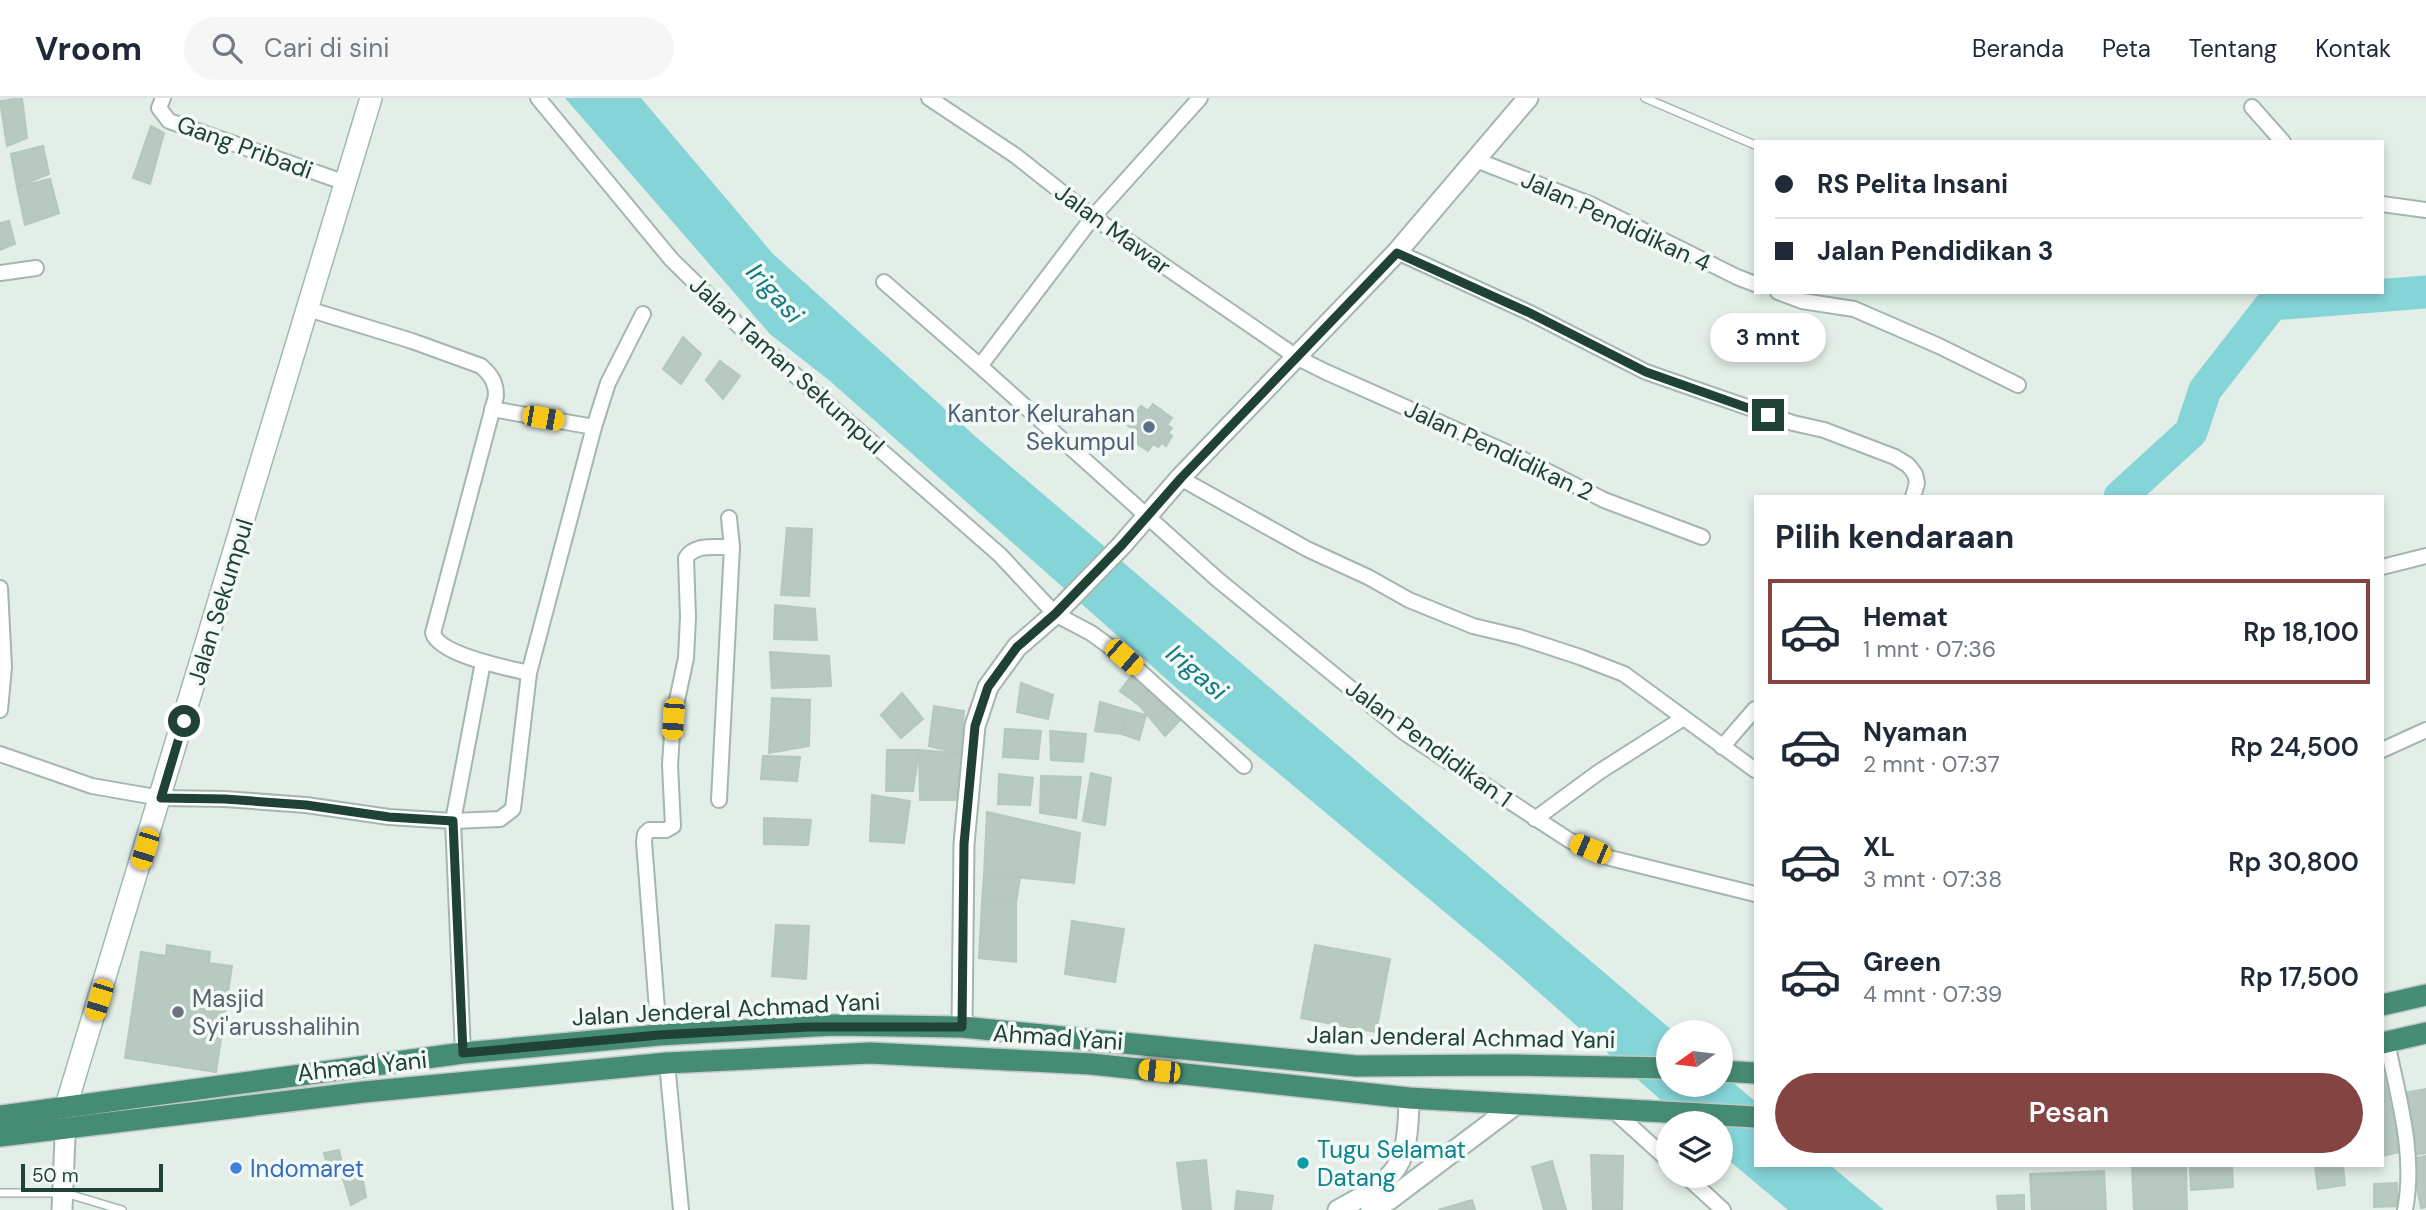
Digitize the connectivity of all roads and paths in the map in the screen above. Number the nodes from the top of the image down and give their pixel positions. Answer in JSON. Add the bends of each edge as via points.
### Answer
{"nodes":[{"id":1,"x":163,"y":98,"type":"edge"},
{"id":2,"x":371,"y":98,"type":"edge"},
{"id":3,"x":538,"y":98,"type":"edge"},
{"id":4,"x":929,"y":98,"type":"edge"},
{"id":5,"x":1200,"y":98,"type":"edge"},
{"id":6,"x":1528,"y":98,"type":"edge"},
{"id":7,"x":1645,"y":98,"type":"edge"},
{"id":8,"x":2252,"y":107,"type":"dead end"},
{"id":9,"x":2281,"y":140,"type":"edge"},
{"id":10,"x":1754,"y":145,"type":"edge"},
{"id":11,"x":1476,"y":160,"type":"junction"},
{"id":12,"x":346,"y":183,"type":"junction"},
{"id":13,"x":2384,"y":204,"type":"edge"},
{"id":14,"x":2426,"y":211,"type":"edge"},
{"id":15,"x":1093,"y":217,"type":"junction"},
{"id":16,"x":1397,"y":253,"type":"junction"},
{"id":17,"x":36,"y":268,"type":"dead end"},
{"id":18,"x":0,"y":274,"type":"edge"},
{"id":19,"x":884,"y":282,"type":"dead end"},
{"id":20,"x":1754,"y":284,"type":"edge"},
{"id":21,"x":1783,"y":294,"type":"edge"},
{"id":22,"x":308,"y":309,"type":"junction"},
{"id":23,"x":643,"y":314,"type":"dead end"},
{"id":24,"x":1298,"y":358,"type":"junction"},
{"id":25,"x":981,"y":366,"type":"junction"},
{"id":26,"x":2018,"y":384,"type":"dead end"},
{"id":27,"x":492,"y":409,"type":"junction"},
{"id":28,"x":594,"y":427,"type":"junction"},
{"id":29,"x":1181,"y":478,"type":"junction"},
{"id":30,"x":1914,"y":495,"type":"edge"},
{"id":31,"x":1145,"y":516,"type":"junction"},
{"id":32,"x":729,"y":518,"type":"dead end"},
{"id":33,"x":1702,"y":537,"type":"dead end"},
{"id":34,"x":732,"y":547,"type":"junction"},
{"id":35,"x":2426,"y":556,"type":"edge"},
{"id":36,"x":2384,"y":566,"type":"edge"},
{"id":37,"x":0,"y":588,"type":"edge"},
{"id":38,"x":1061,"y":608,"type":"junction"},
{"id":39,"x":483,"y":662,"type":"junction"},
{"id":40,"x":529,"y":674,"type":"junction"},
{"id":41,"x":0,"y":710,"type":"edge"},
{"id":42,"x":1754,"y":710,"type":"edge"},
{"id":43,"x":1682,"y":719,"type":"junction"},
{"id":44,"x":2426,"y":730,"type":"edge"},
{"id":45,"x":1723,"y":747,"type":"junction"},
{"id":46,"x":2384,"y":749,"type":"edge"},
{"id":47,"x":0,"y":754,"type":"edge"},
{"id":48,"x":1244,"y":766,"type":"dead end"},
{"id":49,"x":1754,"y":769,"type":"edge"},
{"id":50,"x":161,"y":798,"type":"junction"},
{"id":51,"x":719,"y":800,"type":"dead end"},
{"id":52,"x":1535,"y":819,"type":"junction"},
{"id":53,"x":453,"y":821,"type":"junction"},
{"id":54,"x":1754,"y":894,"type":"edge"},
{"id":55,"x":2426,"y":995,"type":"edge"},
{"id":56,"x":2384,"y":1004,"type":"edge"},
{"id":57,"x":962,"y":1027,"type":"junction"},
{"id":58,"x":2426,"y":1033,"type":"edge"},
{"id":59,"x":659,"y":1035,"type":"junction"},
{"id":60,"x":2384,"y":1043,"type":"edge"},
{"id":61,"x":1162,"y":1047,"type":"junction"},
{"id":62,"x":463,"y":1053,"type":"junction"},
{"id":63,"x":1216,"y":1053,"type":"junction"},
{"id":64,"x":667,"y":1063,"type":"junction"},
{"id":65,"x":1656,"y":1068,"type":"edge"},
{"id":66,"x":1159,"y":1071,"type":"junction"},
{"id":67,"x":1733,"y":1072,"type":"edge"},
{"id":68,"x":1754,"y":1073,"type":"edge"},
{"id":69,"x":1210,"y":1077,"type":"junction"},
{"id":70,"x":1409,"y":1098,"type":"junction"},
{"id":71,"x":1515,"y":1105,"type":"junction"},
{"id":72,"x":1614,"y":1111,"type":"junction"},
{"id":73,"x":0,"y":1115,"type":"edge"},
{"id":74,"x":67,"y":1116,"type":"junction"},
{"id":75,"x":1754,"y":1116,"type":"edge"},
{"id":76,"x":0,"y":1136,"type":"edge"},
{"id":77,"x":1656,"y":1149,"type":"edge"},
{"id":78,"x":1699,"y":1188,"type":"edge"},
{"id":79,"x":0,"y":1193,"type":"edge"},
{"id":80,"x":63,"y":1202,"type":"edge"},
{"id":81,"x":1390,"y":1205,"type":"edge"},
{"id":82,"x":122,"y":1210,"type":"edge"},
{"id":83,"x":681,"y":1210,"type":"edge"},
{"id":84,"x":1338,"y":1210,"type":"edge"},
{"id":85,"x":1371,"y":1210,"type":"edge"},
{"id":86,"x":1723,"y":1210,"type":"edge"},
{"id":87,"x":2405,"y":1210,"type":"edge"}],
"edges":[{"from":1,"to":12,"type":"street","name":"Gang Pribadi","via":[[159,108],[169,121]]},
{"from":2,"to":12,"type":"main road","name":"Jalan Sekumpul"},
{"from":3,"to":38,"type":"street","name":"Jalan Taman Sekumpul","via":[[671,259],[738,325]]},
{"from":4,"to":15,"type":"street","name":"Jalan Mawar","via":[[1016,156]]},
{"from":5,"to":15,"type":"street"},
{"from":6,"to":11,"type":"street"},
{"from":7,"to":10,"type":"lane"},
{"from":8,"to":9,"type":"street"},
{"from":11,"to":16,"type":"street"},
{"from":11,"to":20,"type":"street","name":"Jalan Pendidikan 4","via":[[1592,205]]},
{"from":12,"to":22,"type":"main road","name":"Jalan Sekumpul"},
{"from":13,"to":14,"type":"street"},
{"from":15,"to":24,"type":"street","name":"Jalan Mawar"},
{"from":15,"to":25,"type":"street"},
{"from":16,"to":24,"type":"street"},
{"from":16,"to":30,"type":"street","via":[[1646,372],[1895,457],[1914,474]]},
{"from":17,"to":18,"type":"street"},
{"from":19,"to":25,"type":"street","name":"Jalan Pendidikan 1"},
{"from":21,"to":26,"type":"street","via":[[1854,309]]},
{"from":22,"to":27,"type":"street","via":[[481,366],[496,385]]},
{"from":22,"to":50,"type":"main road","name":"Jalan Sekumpul"},
{"from":23,"to":28,"type":"street","via":[[608,383]]},
{"from":24,"to":29,"type":"street"},
{"from":24,"to":33,"type":"street","name":"Jalan Pendidikan 2","via":[[1604,500]]},
{"from":25,"to":31,"type":"street","name":"Jalan Pendidikan 1"},
{"from":27,"to":28,"type":"street"},
{"from":27,"to":39,"type":"street","via":[[433,626],[439,644]]},
{"from":28,"to":40,"type":"street"},
{"from":29,"to":31,"type":"street"},
{"from":29,"to":43,"type":"street","via":[[1409,600],[1624,674]]},
{"from":31,"to":38,"type":"street"},
{"from":31,"to":52,"type":"street","name":"Jalan Pendidikan 1","via":[[1405,733]]},
{"from":32,"to":34,"type":"street"},
{"from":34,"to":51,"type":"street"},
{"from":34,"to":59,"type":"street","via":[[698,548],[686,558],[686,658],[673,719],[670,765],[673,826],[649,830],[644,842]]},
{"from":35,"to":36,"type":"street"},
{"from":37,"to":41,"type":"street","via":[[4,667]]},
{"from":38,"to":48,"type":"street","name":"Jalan Taman Sekumpul","via":[[1124,657]]},
{"from":38,"to":57,"type":"street","via":[[1017,647],[988,687],[975,726],[964,844]]},
{"from":39,"to":40,"type":"street"},
{"from":39,"to":53,"type":"street"},
{"from":40,"to":53,"type":"street","via":[[513,809],[500,819]]},
{"from":42,"to":45,"type":"street"},
{"from":43,"to":45,"type":"street"},
{"from":43,"to":52,"type":"street"},
{"from":44,"to":46,"type":"street"},
{"from":45,"to":49,"type":"street"},
{"from":47,"to":50,"type":"street","via":[[92,786]]},
{"from":50,"to":53,"type":"street","via":[[306,805]]},
{"from":50,"to":74,"type":"main road","name":"Jalan Sekumpul"},
{"from":52,"to":54,"type":"street","name":"Jalan Pendidikan 1","via":[[1611,858]]},
{"from":53,"to":62,"type":"street"},
{"from":55,"to":56,"type":"highway"},
{"from":57,"to":59,"type":"highway","name":"Jalan Jenderal Achmad Yani","via":[[833,1025]]},
{"from":57,"to":61,"type":"highway","name":"Jalan Jenderal Achmad Yani"},
{"from":58,"to":60,"type":"highway"},
{"from":59,"to":62,"type":"highway","name":"Jalan Jenderal Achmad Yani"},
{"from":60,"to":87,"type":"street","via":[[2408,1145]]},
{"from":61,"to":63,"type":"highway","name":"Jalan Jenderal Achmad Yani"},
{"from":61,"to":66,"type":"highway"},
{"from":62,"to":74,"type":"highway","name":"Jalan Jenderal Achmad Yani"},
{"from":63,"to":65,"type":"highway","name":"Jalan Jenderal Achmad Yani","via":[[1356,1066]]},
{"from":63,"to":69,"type":"highway"},
{"from":64,"to":66,"type":"highway","name":"Ahmad Yani","via":[[870,1053]]},
{"from":64,"to":74,"type":"highway","name":"Ahmad Yani"},
{"from":64,"to":83,"type":"street"},
{"from":66,"to":69,"type":"highway","name":"Ahmad Yani"},
{"from":67,"to":68,"type":"highway"},
{"from":69,"to":70,"type":"highway","name":"Ahmad Yani"},
{"from":70,"to":71,"type":"highway","name":"Ahmad Yani"},
{"from":70,"to":84,"type":"street","via":[[1403,1158],[1371,1192]]},
{"from":71,"to":72,"type":"highway","name":"Ahmad Yani"},
{"from":71,"to":81,"type":"street"},
{"from":72,"to":75,"type":"highway","name":"Ahmad Yani"},
{"from":72,"to":77,"type":"street"},
{"from":73,"to":74,"type":"highway","name":"Jalan Jenderal Achmad Yani"},
{"from":74,"to":76,"type":"highway","name":"Ahmad Yani"},
{"from":74,"to":80,"type":"street"},
{"from":78,"to":86,"type":"street"},
{"from":79,"to":80,"type":"lane"},
{"from":80,"to":82,"type":"lane"},
{"from":81,"to":85,"type":"street"}]}
